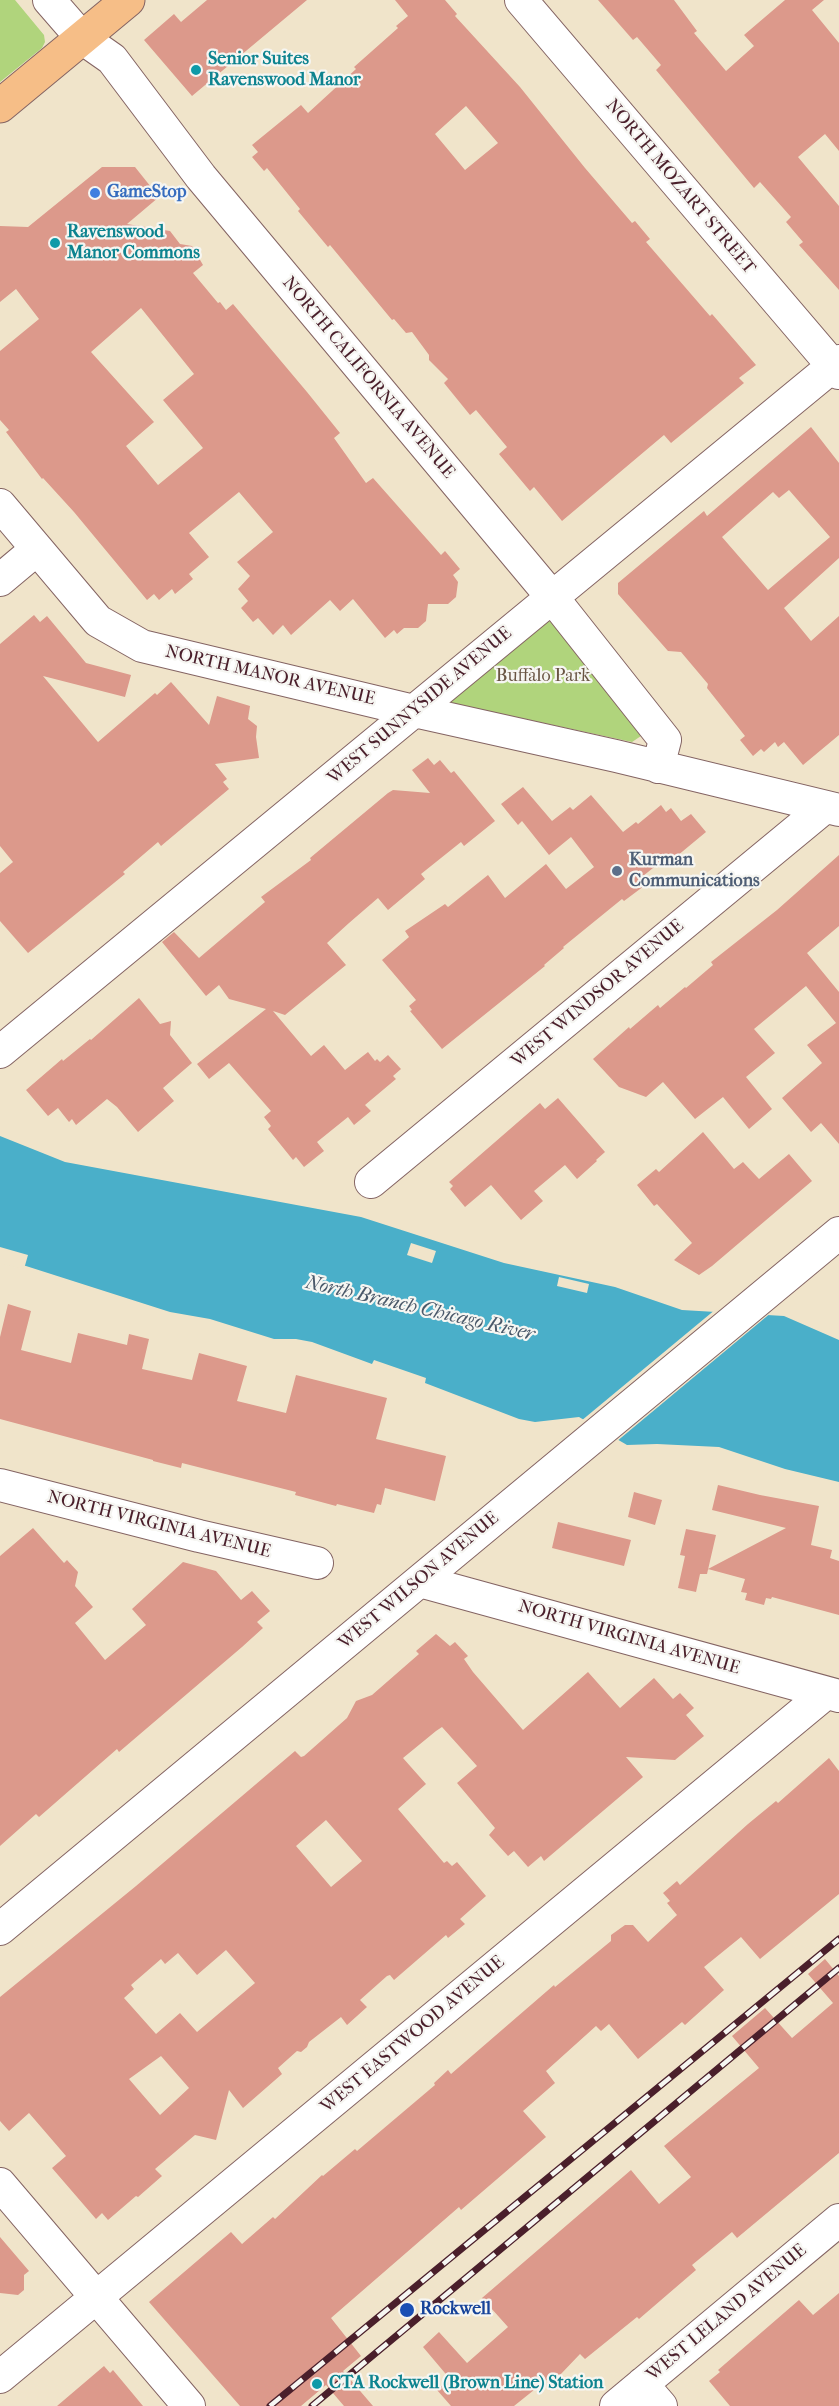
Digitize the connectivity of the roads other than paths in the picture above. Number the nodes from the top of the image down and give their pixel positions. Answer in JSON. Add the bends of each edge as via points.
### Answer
{"nodes":[{"id":1,"x":49,"y":0,"type":"edge"},
{"id":2,"x":128,"y":0,"type":"edge"},
{"id":3,"x":521,"y":0,"type":"edge"},
{"id":4,"x":82,"y":38,"type":"junction"},
{"id":5,"x":0,"y":106,"type":"edge"},
{"id":6,"x":837,"y":367,"type":"edge"},
{"id":7,"x":0,"y":506,"type":"edge"},
{"id":8,"x":37,"y":549,"type":"junction"},
{"id":9,"x":0,"y":580,"type":"edge"},
{"id":10,"x":552,"y":597,"type":"junction"},
{"id":11,"x":414,"y":711,"type":"junction"},
{"id":12,"x":658,"y":767,"type":"junction"},
{"id":13,"x":832,"y":808,"type":"edge"},
{"id":14,"x":0,"y":1052,"type":"edge"},
{"id":15,"x":371,"y":1182,"type":"dead end"},
{"id":16,"x":839,"y":1233,"type":"edge"},
{"id":17,"x":0,"y":1485,"type":"edge"},
{"id":18,"x":317,"y":1563,"type":"dead end"},
{"id":19,"x":420,"y":1581,"type":"junction"},
{"id":20,"x":832,"y":1694,"type":"edge"},
{"id":21,"x":0,"y":1929,"type":"edge"},
{"id":22,"x":0,"y":2184,"type":"edge"},
{"id":23,"x":839,"y":2220,"type":"edge"},
{"id":24,"x":96,"y":2297,"type":"junction"},
{"id":25,"x":0,"y":2377,"type":"edge"},
{"id":26,"x":652,"y":2395,"type":"edge"},
{"id":27,"x":189,"y":2406,"type":"edge"},
{"id":28,"x":616,"y":2406,"type":"edge"}],
"edges":[{"from":1,"to":4,"type":"street","name":"NORTH CALIFORNIA AVENUE"},
{"from":2,"to":4,"type":"main road"},
{"from":3,"to":6,"type":"street","name":"NORTH MOZART STREET"},
{"from":4,"to":5,"type":"main road"},
{"from":4,"to":10,"type":"street","name":"NORTH CALIFORNIA AVENUE","via":[[112,59],[201,177]]},
{"from":6,"to":10,"type":"street","name":"WEST SUNNYSIDE AVENUE"},
{"from":7,"to":8,"type":"street","name":"NORTH MANOR AVENUE"},
{"from":8,"to":9,"type":"street"},
{"from":8,"to":11,"type":"street","name":"NORTH MANOR AVENUE","via":[[98,621],[142,646]]},
{"from":10,"to":11,"type":"street","name":"WEST SUNNYSIDE AVENUE"},
{"from":10,"to":12,"type":"street","name":"NORTH CALIFORNIA AVENUE","via":[[665,740]]},
{"from":11,"to":12,"type":"street","name":"NORTH MANOR AVENUE"},
{"from":11,"to":14,"type":"street","name":"WEST SUNNYSIDE AVENUE"},
{"from":12,"to":13,"type":"street","name":"NORTH MANOR AVENUE"},
{"from":13,"to":15,"type":"street","name":"WEST WINDSOR AVENUE"},
{"from":16,"to":19,"type":"street","name":"WEST WILSON AVENUE"},
{"from":17,"to":18,"type":"street","name":"NORTH VIRGINIA AVENUE"},
{"from":19,"to":20,"type":"street","name":"NORTH VIRGINIA AVENUE"},
{"from":19,"to":21,"type":"street","name":"WEST WILSON AVENUE"},
{"from":20,"to":24,"type":"street","name":"WEST EASTWOOD AVENUE"},
{"from":22,"to":24,"type":"street"},
{"from":23,"to":26,"type":"street","name":"WEST LELAND AVENUE"},
{"from":24,"to":25,"type":"street","name":"WEST EASTWOOD AVENUE"},
{"from":24,"to":27,"type":"street"},
{"from":26,"to":28,"type":"street","name":"WEST LELAND AVENUE"}]}
